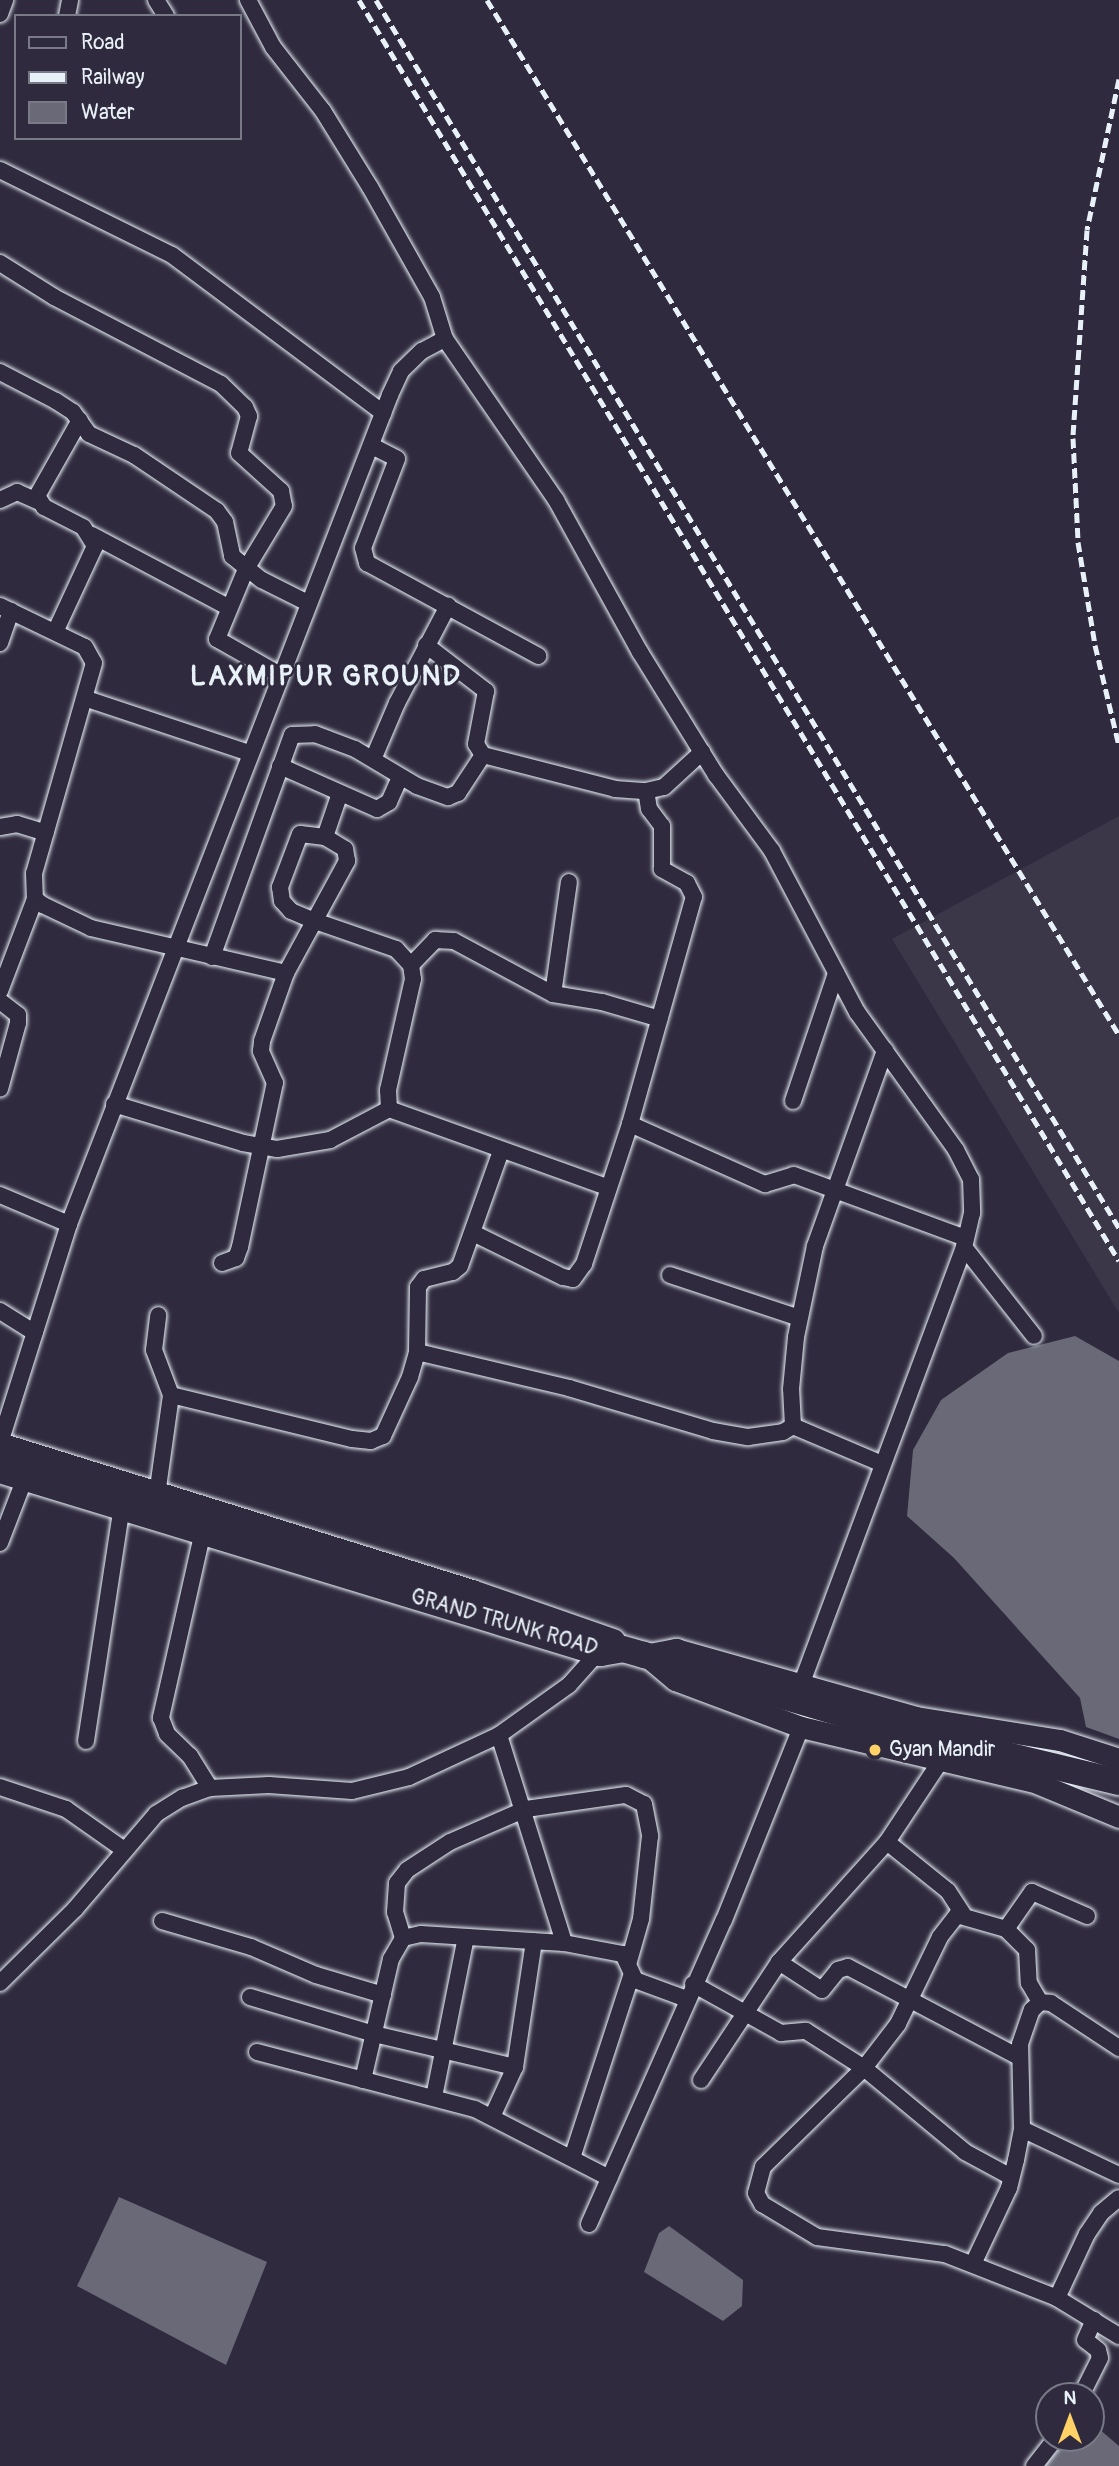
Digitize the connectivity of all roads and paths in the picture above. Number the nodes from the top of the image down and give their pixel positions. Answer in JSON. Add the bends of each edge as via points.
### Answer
{"nodes":[{"id":1,"x":5,"y":0,"type":"edge"},
{"id":2,"x":248,"y":0,"type":"edge"},
{"id":3,"x":0,"y":14,"type":"edge"},
{"id":4,"x":0,"y":170,"type":"edge"},
{"id":5,"x":0,"y":263,"type":"edge"},
{"id":6,"x":445,"y":339,"type":"junction"},
{"id":7,"x":0,"y":372,"type":"edge"},
{"id":8,"x":383,"y":413,"type":"junction"},
{"id":9,"x":80,"y":420,"type":"junction"},
{"id":10,"x":372,"y":446,"type":"junction"},
{"id":11,"x":0,"y":500,"type":"edge"},
{"id":12,"x":38,"y":502,"type":"junction"},
{"id":13,"x":92,"y":535,"type":"junction"},
{"id":14,"x":246,"y":569,"type":"junction"},
{"id":15,"x":308,"y":603,"type":"junction"},
{"id":16,"x":447,"y":606,"type":"junction"},
{"id":17,"x":228,"y":607,"type":"junction"},
{"id":18,"x":6,"y":608,"type":"edge"},
{"id":19,"x":56,"y":630,"type":"junction"},
{"id":20,"x":0,"y":643,"type":"edge"},
{"id":21,"x":426,"y":645,"type":"junction"},
{"id":22,"x":538,"y":656,"type":"dead end"},
{"id":23,"x":280,"y":675,"type":"junction"},
{"id":24,"x":87,"y":699,"type":"junction"},
{"id":25,"x":702,"y":752,"type":"junction"},
{"id":26,"x":249,"y":753,"type":"junction"},
{"id":27,"x":483,"y":755,"type":"junction"},
{"id":28,"x":374,"y":757,"type":"junction"},
{"id":29,"x":280,"y":766,"type":"junction"},
{"id":30,"x":400,"y":777,"type":"junction"},
{"id":31,"x":646,"y":791,"type":"junction"},
{"id":32,"x":340,"y":793,"type":"junction"},
{"id":33,"x":0,"y":827,"type":"edge"},
{"id":34,"x":46,"y":833,"type":"junction"},
{"id":35,"x":325,"y":837,"type":"junction"},
{"id":36,"x":569,"y":882,"type":"dead end"},
{"id":37,"x":35,"y":899,"type":"junction"},
{"id":38,"x":315,"y":922,"type":"junction"},
{"id":39,"x":176,"y":944,"type":"junction"},
{"id":40,"x":204,"y":954,"type":"junction"},
{"id":41,"x":411,"y":965,"type":"junction"},
{"id":42,"x":286,"y":973,"type":"junction"},
{"id":43,"x":836,"y":973,"type":"junction"},
{"id":44,"x":0,"y":991,"type":"edge"},
{"id":45,"x":553,"y":994,"type":"junction"},
{"id":46,"x":0,"y":1001,"type":"edge"},
{"id":47,"x":660,"y":1019,"type":"junction"},
{"id":48,"x":885,"y":1050,"type":"junction"},
{"id":49,"x":0,"y":1089,"type":"edge"},
{"id":50,"x":793,"y":1101,"type":"dead end"},
{"id":51,"x":114,"y":1104,"type":"junction"},
{"id":52,"x":389,"y":1109,"type":"junction"},
{"id":53,"x":631,"y":1124,"type":"junction"},
{"id":54,"x":259,"y":1146,"type":"junction"},
{"id":55,"x":501,"y":1151,"type":"junction"},
{"id":56,"x":607,"y":1187,"type":"junction"},
{"id":57,"x":835,"y":1191,"type":"junction"},
{"id":58,"x":0,"y":1195,"type":"edge"},
{"id":59,"x":69,"y":1224,"type":"junction"},
{"id":60,"x":473,"y":1233,"type":"junction"},
{"id":61,"x":965,"y":1243,"type":"junction"},
{"id":62,"x":222,"y":1263,"type":"dead end"},
{"id":63,"x":670,"y":1275,"type":"dead end"},
{"id":64,"x":0,"y":1311,"type":"edge"},
{"id":65,"x":158,"y":1315,"type":"dead end"},
{"id":66,"x":799,"y":1318,"type":"junction"},
{"id":67,"x":35,"y":1334,"type":"junction"},
{"id":68,"x":1034,"y":1336,"type":"dead end"},
{"id":69,"x":417,"y":1352,"type":"junction"},
{"id":70,"x":171,"y":1395,"type":"junction"},
{"id":71,"x":793,"y":1426,"type":"junction"},
{"id":72,"x":0,"y":1444,"type":"edge"},
{"id":73,"x":880,"y":1463,"type":"junction"},
{"id":74,"x":13,"y":1474,"type":"edge"},
{"id":75,"x":157,"y":1495,"type":"junction"},
{"id":76,"x":122,"y":1507,"type":"junction"},
{"id":77,"x":203,"y":1531,"type":"junction"},
{"id":78,"x":0,"y":1543,"type":"edge"},
{"id":79,"x":618,"y":1649,"type":"junction"},
{"id":80,"x":802,"y":1684,"type":"junction"},
{"id":81,"x":801,"y":1727,"type":"junction"},
{"id":82,"x":499,"y":1735,"type":"junction"},
{"id":83,"x":86,"y":1741,"type":"dead end"},
{"id":84,"x":1119,"y":1759,"type":"edge"},
{"id":85,"x":940,"y":1762,"type":"junction"},
{"id":86,"x":1119,"y":1782,"type":"edge"},
{"id":87,"x":0,"y":1787,"type":"edge"},
{"id":88,"x":210,"y":1788,"type":"junction"},
{"id":89,"x":526,"y":1809,"type":"junction"},
{"id":90,"x":1119,"y":1817,"type":"edge"},
{"id":91,"x":887,"y":1842,"type":"junction"},
{"id":92,"x":123,"y":1849,"type":"junction"},
{"id":93,"x":963,"y":1914,"type":"junction"},
{"id":94,"x":1087,"y":1916,"type":"dead end"},
{"id":95,"x":162,"y":1921,"type":"dead end"},
{"id":96,"x":1006,"y":1929,"type":"junction"},
{"id":97,"x":466,"y":1937,"type":"junction"},
{"id":98,"x":403,"y":1938,"type":"junction"},
{"id":99,"x":534,"y":1941,"type":"junction"},
{"id":100,"x":564,"y":1943,"type":"junction"},
{"id":101,"x":779,"y":1962,"type":"junction"},
{"id":102,"x":630,"y":1969,"type":"junction"},
{"id":103,"x":0,"y":1983,"type":"edge"},
{"id":104,"x":690,"y":1991,"type":"junction"},
{"id":105,"x":383,"y":1995,"type":"junction"},
{"id":106,"x":250,"y":1997,"type":"dead end"},
{"id":107,"x":1040,"y":2002,"type":"junction"},
{"id":108,"x":909,"y":2003,"type":"junction"},
{"id":109,"x":741,"y":2014,"type":"junction"},
{"id":110,"x":374,"y":2034,"type":"junction"},
{"id":111,"x":1119,"y":2048,"type":"edge"},
{"id":112,"x":445,"y":2051,"type":"junction"},
{"id":113,"x":257,"y":2052,"type":"dead end"},
{"id":114,"x":1019,"y":2057,"type":"junction"},
{"id":115,"x":514,"y":2067,"type":"junction"},
{"id":116,"x":864,"y":2068,"type":"junction"},
{"id":117,"x":363,"y":2080,"type":"junction"},
{"id":118,"x":701,"y":2080,"type":"dead end"},
{"id":119,"x":434,"y":2097,"type":"junction"},
{"id":120,"x":492,"y":2118,"type":"junction"},
{"id":121,"x":1022,"y":2129,"type":"junction"},
{"id":122,"x":572,"y":2158,"type":"junction"},
{"id":123,"x":1119,"y":2175,"type":"edge"},
{"id":124,"x":1011,"y":2177,"type":"junction"},
{"id":125,"x":609,"y":2178,"type":"junction"},
{"id":126,"x":1119,"y":2197,"type":"edge"},
{"id":127,"x":589,"y":2224,"type":"dead end"},
{"id":128,"x":973,"y":2264,"type":"junction"},
{"id":129,"x":1056,"y":2298,"type":"junction"},
{"id":130,"x":1094,"y":2320,"type":"junction"},
{"id":131,"x":1119,"y":2336,"type":"edge"},
{"id":132,"x":1088,"y":2382,"type":"edge"},
{"id":133,"x":1045,"y":2452,"type":"edge"},
{"id":134,"x":1034,"y":2466,"type":"edge"}],
"edges":[{"from":1,"to":3,"type":"street"},
{"from":2,"to":6,"type":"street","via":[[273,47],[323,111],[370,187],[432,297]]},
{"from":4,"to":8,"type":"street","via":[[172,255]]},
{"from":5,"to":14,"type":"street","via":[[54,297],[221,384],[245,407],[249,416],[239,453],[284,498],[278,519]]},
{"from":6,"to":8,"type":"street","via":[[422,351],[401,372]]},
{"from":6,"to":25,"type":"street","via":[[556,500],[640,652]]},
{"from":7,"to":9,"type":"street","via":[[56,401]]},
{"from":8,"to":10,"type":"street"},
{"from":9,"to":12,"type":"street","via":[[40,488]]},
{"from":9,"to":14,"type":"street","via":[[89,434],[134,455],[217,511],[225,522],[232,556]]},
{"from":10,"to":15,"type":"street"},
{"from":10,"to":16,"type":"street","via":[[397,459],[363,557]]},
{"from":11,"to":12,"type":"street","via":[[18,492]]},
{"from":12,"to":13,"type":"street"},
{"from":13,"to":17,"type":"street"},
{"from":13,"to":19,"type":"street","via":[[92,558]]},
{"from":14,"to":15,"type":"street"},
{"from":14,"to":17,"type":"street"},
{"from":15,"to":23,"type":"street"},
{"from":16,"to":21,"type":"street"},
{"from":16,"to":22,"type":"street"},
{"from":17,"to":23,"type":"street","via":[[217,639]]},
{"from":18,"to":19,"type":"street"},
{"from":18,"to":20,"type":"street"},
{"from":19,"to":24,"type":"street","via":[[91,655],[94,671]]},
{"from":21,"to":27,"type":"street","via":[[486,691],[476,744]]},
{"from":21,"to":28,"type":"street"},
{"from":23,"to":26,"type":"street"},
{"from":24,"to":26,"type":"street"},
{"from":24,"to":34,"type":"street"},
{"from":25,"to":31,"type":"street","via":[[664,787]]},
{"from":25,"to":43,"type":"street","via":[[772,851]]},
{"from":26,"to":39,"type":"street"},
{"from":27,"to":30,"type":"street","via":[[458,793],[448,797]]},
{"from":27,"to":31,"type":"street","via":[[615,789]]},
{"from":28,"to":29,"type":"street","via":[[302,731],[287,741]]},
{"from":28,"to":30,"type":"street"},
{"from":29,"to":32,"type":"street"},
{"from":29,"to":40,"type":"street"},
{"from":30,"to":32,"type":"street","via":[[384,808]]},
{"from":31,"to":47,"type":"street","via":[[649,810],[662,826],[662,869],[687,883],[694,897]]},
{"from":32,"to":35,"type":"street"},
{"from":33,"to":34,"type":"street","via":[[18,824]]},
{"from":34,"to":37,"type":"street","via":[[34,873]]},
{"from":35,"to":38,"type":"street","via":[[345,849],[347,861]]},
{"from":35,"to":38,"type":"street","via":[[300,834],[280,887],[282,901]]},
{"from":36,"to":45,"type":"street"},
{"from":37,"to":39,"type":"street","via":[[91,928]]},
{"from":37,"to":44,"type":"street"},
{"from":38,"to":41,"type":"street","via":[[396,949]]},
{"from":38,"to":42,"type":"street"},
{"from":39,"to":40,"type":"street"},
{"from":39,"to":51,"type":"street"},
{"from":40,"to":42,"type":"street"},
{"from":41,"to":45,"type":"street","via":[[435,940],[454,941]]},
{"from":41,"to":52,"type":"street","via":[[413,979],[388,1090]]},
{"from":42,"to":54,"type":"street","via":[[262,1041],[261,1051],[275,1083]]},
{"from":43,"to":48,"type":"street"},
{"from":43,"to":50,"type":"street"},
{"from":45,"to":47,"type":"street"},
{"from":46,"to":49,"type":"street","via":[[18,1016],[18,1023]]},
{"from":47,"to":53,"type":"street"},
{"from":48,"to":57,"type":"street"},
{"from":48,"to":61,"type":"street","via":[[957,1150],[971,1179],[972,1213]]},
{"from":51,"to":54,"type":"street"},
{"from":51,"to":59,"type":"street"},
{"from":52,"to":54,"type":"street","via":[[355,1129],[305,1147]]},
{"from":52,"to":55,"type":"street"},
{"from":53,"to":56,"type":"street"},
{"from":53,"to":57,"type":"street","via":[[765,1184],[794,1175]]},
{"from":54,"to":62,"type":"street","via":[[240,1247],[236,1258]]},
{"from":55,"to":56,"type":"street"},
{"from":55,"to":60,"type":"street"},
{"from":56,"to":60,"type":"street","via":[[584,1264],[573,1279]]},
{"from":57,"to":61,"type":"street"},
{"from":57,"to":66,"type":"street","via":[[815,1246]]},
{"from":58,"to":59,"type":"street"},
{"from":59,"to":67,"type":"street"},
{"from":60,"to":69,"type":"street","via":[[460,1266],[424,1279],[418,1287]]},
{"from":61,"to":68,"type":"street"},
{"from":61,"to":73,"type":"street"},
{"from":63,"to":66,"type":"street"},
{"from":64,"to":67,"type":"street"},
{"from":65,"to":70,"type":"street","via":[[154,1350]]},
{"from":66,"to":71,"type":"street","via":[[791,1389]]},
{"from":67,"to":72,"type":"street"},
{"from":69,"to":70,"type":"street","via":[[392,1423],[383,1436],[372,1441]]},
{"from":69,"to":71,"type":"street","via":[[569,1388],[713,1431],[748,1437]]},
{"from":70,"to":75,"type":"street"},
{"from":71,"to":73,"type":"street"},
{"from":72,"to":75,"type":"main road","name":"GRAND TRUNK ROAD"},
{"from":73,"to":80,"type":"street"},
{"from":74,"to":76,"type":"main road","name":"GRAND TRUNK ROAD"},
{"from":74,"to":78,"type":"street"},
{"from":75,"to":79,"type":"main road","name":"GRAND TRUNK ROAD"},
{"from":76,"to":77,"type":"main road","name":"GRAND TRUNK ROAD"},
{"from":76,"to":83,"type":"street"},
{"from":77,"to":79,"type":"main road","name":"GRAND TRUNK ROAD"},
{"from":77,"to":88,"type":"street","via":[[161,1718],[167,1734],[190,1756]]},
{"from":79,"to":80,"type":"street","via":[[676,1649]]},
{"from":79,"to":81,"type":"street","via":[[675,1680]]},
{"from":79,"to":82,"type":"street"},
{"from":79,"to":86,"type":"main road","via":[[873,1723]]},
{"from":80,"to":84,"type":"street","via":[[916,1717],[1060,1740]]},
{"from":81,"to":85,"type":"street"},
{"from":81,"to":104,"type":"street","via":[[762,1832]]},
{"from":82,"to":88,"type":"street","via":[[380,1786],[352,1791],[268,1785]]},
{"from":82,"to":89,"type":"street"},
{"from":85,"to":90,"type":"street","via":[[1037,1783]]},
{"from":85,"to":91,"type":"street"},
{"from":87,"to":92,"type":"street","via":[[66,1809]]},
{"from":88,"to":92,"type":"street","via":[[156,1814]]},
{"from":89,"to":98,"type":"street","via":[[481,1825],[407,1870],[394,1898]]},
{"from":89,"to":100,"type":"street"},
{"from":89,"to":102,"type":"street","via":[[626,1795],[644,1804],[650,1836],[648,1876]]},
{"from":91,"to":93,"type":"street","via":[[948,1891]]},
{"from":91,"to":101,"type":"street"},
{"from":92,"to":103,"type":"street","via":[[75,1909]]},
{"from":93,"to":96,"type":"street"},
{"from":93,"to":108,"type":"street","via":[[940,1937]]},
{"from":94,"to":96,"type":"street","via":[[1032,1892]]},
{"from":95,"to":105,"type":"street","via":[[251,1947],[316,1976]]},
{"from":96,"to":107,"type":"street","via":[[1027,1950],[1029,1983]]},
{"from":97,"to":98,"type":"street","via":[[421,1934]]},
{"from":97,"to":99,"type":"street"},
{"from":97,"to":112,"type":"street"},
{"from":98,"to":105,"type":"street","via":[[395,1947]]},
{"from":99,"to":100,"type":"street"},
{"from":99,"to":115,"type":"street"},
{"from":100,"to":102,"type":"street","via":[[623,1954]]},
{"from":101,"to":108,"type":"street","via":[[822,1990],[838,1970],[848,1968]]},
{"from":101,"to":109,"type":"street"},
{"from":102,"to":104,"type":"street"},
{"from":102,"to":122,"type":"street"},
{"from":104,"to":109,"type":"street"},
{"from":104,"to":125,"type":"street"},
{"from":105,"to":110,"type":"street"},
{"from":106,"to":110,"type":"street"},
{"from":107,"to":111,"type":"street","via":[[1051,2004]]},
{"from":107,"to":114,"type":"street","via":[[1024,2028]]},
{"from":108,"to":114,"type":"street"},
{"from":108,"to":116,"type":"street"},
{"from":109,"to":116,"type":"street","via":[[781,2033],[806,2031]]},
{"from":109,"to":118,"type":"street"},
{"from":110,"to":112,"type":"street"},
{"from":110,"to":117,"type":"street"},
{"from":112,"to":115,"type":"street"},
{"from":112,"to":119,"type":"street"},
{"from":113,"to":117,"type":"street"},
{"from":114,"to":121,"type":"street"},
{"from":115,"to":120,"type":"street"},
{"from":116,"to":124,"type":"street","via":[[965,2152]]},
{"from":116,"to":128,"type":"street","via":[[763,2167],[756,2193],[762,2204],[817,2238],[915,2248]]},
{"from":117,"to":119,"type":"street"},
{"from":119,"to":120,"type":"street"},
{"from":120,"to":122,"type":"street"},
{"from":121,"to":123,"type":"street"},
{"from":121,"to":124,"type":"street"},
{"from":122,"to":125,"type":"street"},
{"from":124,"to":128,"type":"street"},
{"from":125,"to":127,"type":"street"},
{"from":126,"to":129,"type":"street","via":[[1087,2234]]},
{"from":128,"to":129,"type":"street"},
{"from":129,"to":130,"type":"street"},
{"from":130,"to":131,"type":"street"},
{"from":130,"to":132,"type":"street","via":[[1085,2340],[1100,2358]]},
{"from":133,"to":134,"type":"street"}]}
